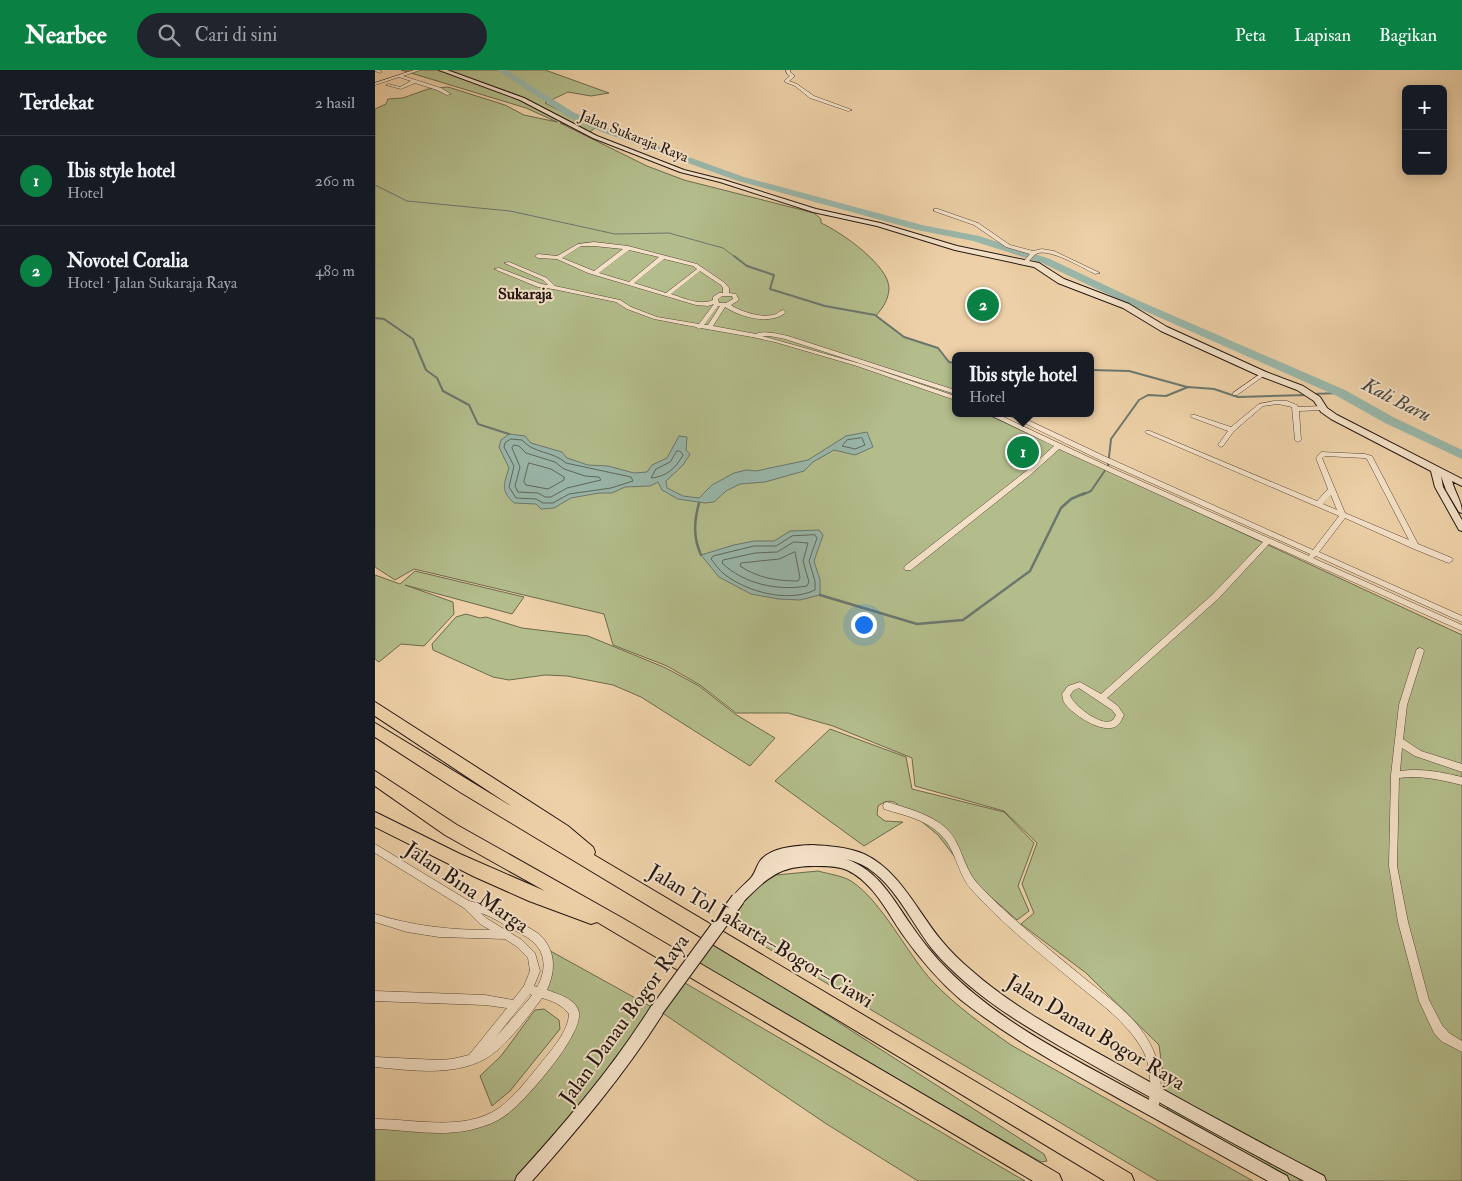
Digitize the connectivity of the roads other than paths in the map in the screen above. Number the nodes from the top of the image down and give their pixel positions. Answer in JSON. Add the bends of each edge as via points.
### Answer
{"nodes":[{"id":1,"x":419,"y":70,"type":"edge"},
{"id":2,"x":442,"y":70,"type":"edge"},
{"id":3,"x":788,"y":70,"type":"edge"},
{"id":4,"x":399,"y":76,"type":"junction"},
{"id":5,"x":415,"y":82,"type":"junction"},
{"id":6,"x":375,"y":84,"type":"edge"},
{"id":7,"x":388,"y":84,"type":"dead end"},
{"id":8,"x":449,"y":94,"type":"dead end"},
{"id":9,"x":850,"y":110,"type":"dead end"},
{"id":10,"x":936,"y":210,"type":"dead end"},
{"id":11,"x":628,"y":248,"type":"junction"},
{"id":12,"x":538,"y":256,"type":"dead end"},
{"id":13,"x":663,"y":257,"type":"junction"},
{"id":14,"x":1030,"y":257,"type":"junction"},
{"id":15,"x":560,"y":259,"type":"junction"},
{"id":16,"x":507,"y":264,"type":"dead end"},
{"id":17,"x":701,"y":268,"type":"junction"},
{"id":18,"x":497,"y":269,"type":"dead end"},
{"id":19,"x":595,"y":273,"type":"junction"},
{"id":20,"x":1097,"y":273,"type":"dead end"},
{"id":21,"x":631,"y":283,"type":"junction"},
{"id":22,"x":553,"y":287,"type":"junction"},
{"id":23,"x":726,"y":294,"type":"junction"},
{"id":24,"x":666,"y":295,"type":"junction"},
{"id":25,"x":721,"y":304,"type":"junction"},
{"id":26,"x":783,"y":312,"type":"dead end"},
{"id":27,"x":699,"y":327,"type":"junction"},
{"id":28,"x":709,"y":328,"type":"junction"},
{"id":29,"x":752,"y":335,"type":"junction"},
{"id":30,"x":1263,"y":374,"type":"junction"},
{"id":31,"x":952,"y":391,"type":"edge"},
{"id":32,"x":1235,"y":394,"type":"dead end"},
{"id":33,"x":952,"y":397,"type":"edge"},
{"id":34,"x":1323,"y":408,"type":"junction"},
{"id":35,"x":1296,"y":409,"type":"junction"},
{"id":36,"x":1193,"y":416,"type":"dead end"},
{"id":37,"x":997,"y":417,"type":"edge"},
{"id":38,"x":1016,"y":417,"type":"edge"},
{"id":39,"x":1035,"y":426,"type":"junction"},
{"id":40,"x":1233,"y":430,"type":"junction"},
{"id":41,"x":1029,"y":432,"type":"junction"},
{"id":42,"x":1148,"y":432,"type":"dead end"},
{"id":43,"x":1298,"y":440,"type":"dead end"},
{"id":44,"x":1221,"y":445,"type":"dead end"},
{"id":45,"x":1058,"y":446,"type":"junction"},
{"id":46,"x":1115,"y":468,"type":"junction"},
{"id":47,"x":1435,"y":469,"type":"junction"},
{"id":48,"x":1445,"y":474,"type":"junction"},
{"id":49,"x":1462,"y":483,"type":"edge"},
{"id":50,"x":1331,"y":490,"type":"junction"},
{"id":51,"x":1318,"y":506,"type":"junction"},
{"id":52,"x":1462,"y":510,"type":"edge"},
{"id":53,"x":1343,"y":516,"type":"junction"},
{"id":54,"x":1462,"y":528,"type":"edge"},
{"id":55,"x":1268,"y":542,"type":"junction"},
{"id":56,"x":1416,"y":547,"type":"junction"},
{"id":57,"x":1312,"y":556,"type":"junction"},
{"id":58,"x":1449,"y":560,"type":"dead end"},
{"id":59,"x":908,"y":568,"type":"dead end"},
{"id":60,"x":1462,"y":619,"type":"edge"},
{"id":61,"x":1462,"y":628,"type":"edge"},
{"id":62,"x":1420,"y":651,"type":"dead end"},
{"id":63,"x":1101,"y":698,"type":"junction"},
{"id":64,"x":375,"y":708,"type":"edge"},
{"id":65,"x":375,"y":730,"type":"edge"},
{"id":66,"x":1399,"y":741,"type":"junction"},
{"id":67,"x":1418,"y":754,"type":"junction"},
{"id":68,"x":1462,"y":768,"type":"edge"},
{"id":69,"x":1416,"y":772,"type":"junction"},
{"id":70,"x":1395,"y":775,"type":"junction"},
{"id":71,"x":375,"y":778,"type":"edge"},
{"id":72,"x":1462,"y":780,"type":"edge"},
{"id":73,"x":887,"y":806,"type":"dead end"},
{"id":74,"x":375,"y":819,"type":"edge"},
{"id":75,"x":375,"y":848,"type":"edge"},
{"id":76,"x":757,"y":880,"type":"junction"},
{"id":77,"x":622,"y":881,"type":"junction"},
{"id":78,"x":467,"y":905,"type":"junction"},
{"id":79,"x":375,"y":918,"type":"edge"},
{"id":80,"x":618,"y":925,"type":"junction"},
{"id":81,"x":505,"y":936,"type":"junction"},
{"id":82,"x":528,"y":989,"type":"junction"},
{"id":83,"x":541,"y":993,"type":"junction"},
{"id":84,"x":375,"y":996,"type":"edge"},
{"id":85,"x":516,"y":1005,"type":"junction"},
{"id":86,"x":1462,"y":1047,"type":"edge"},
{"id":87,"x":472,"y":1060,"type":"junction"},
{"id":88,"x":375,"y":1062,"type":"edge"},
{"id":89,"x":1157,"y":1094,"type":"junction"},
{"id":90,"x":1152,"y":1110,"type":"junction"},
{"id":91,"x":375,"y":1124,"type":"edge"},
{"id":92,"x":522,"y":1181,"type":"edge"},
{"id":93,"x":1052,"y":1181,"type":"edge"},
{"id":94,"x":1124,"y":1181,"type":"edge"},
{"id":95,"x":1282,"y":1181,"type":"edge"},
{"id":96,"x":1319,"y":1181,"type":"edge"}],
"edges":[{"from":1,"to":4,"type":"street"},
{"from":2,"to":14,"type":"street","name":"Jalan Sukaraja Raya","via":[[522,99],[595,137],[682,171],[955,248]]},
{"from":3,"to":9,"type":"street","via":[[793,76],[785,81],[796,85],[807,95]]},
{"from":4,"to":5,"type":"street"},
{"from":4,"to":6,"type":"street"},
{"from":5,"to":7,"type":"street","via":[[401,88]]},
{"from":5,"to":8,"type":"street"},
{"from":10,"to":14,"type":"street","via":[[976,224],[1007,246]]},
{"from":11,"to":13,"type":"street"},
{"from":11,"to":15,"type":"street","via":[[581,244]]},
{"from":11,"to":19,"type":"street"},
{"from":12,"to":15,"type":"street"},
{"from":13,"to":17,"type":"street"},
{"from":13,"to":21,"type":"street"},
{"from":14,"to":20,"type":"street","via":[[1042,251],[1052,252]]},
{"from":14,"to":30,"type":"street","via":[[1061,281],[1126,306],[1156,326]]},
{"from":15,"to":19,"type":"street"},
{"from":16,"to":22,"type":"street","via":[[545,279]]},
{"from":17,"to":23,"type":"street","via":[[727,288]]},
{"from":17,"to":24,"type":"street"},
{"from":18,"to":22,"type":"street","via":[[539,286]]},
{"from":19,"to":21,"type":"street"},
{"from":21,"to":24,"type":"street"},
{"from":22,"to":27,"type":"street","via":[[618,301],[643,314]]},
{"from":23,"to":25,"type":"street","via":[[718,296]]},
{"from":23,"to":25,"type":"street","via":[[733,295],[736,300]]},
{"from":24,"to":25,"type":"street","via":[[698,304]]},
{"from":25,"to":26,"type":"street","via":[[764,317],[777,317]]},
{"from":25,"to":27,"type":"street"},
{"from":25,"to":28,"type":"street"},
{"from":27,"to":28,"type":"street"},
{"from":28,"to":29,"type":"street"},
{"from":29,"to":31,"type":"street","via":[[786,337]]},
{"from":29,"to":33,"type":"street","via":[[849,362]]},
{"from":30,"to":32,"type":"street"},
{"from":30,"to":34,"type":"street","via":[[1308,393]]},
{"from":34,"to":35,"type":"street"},
{"from":34,"to":47,"type":"street","via":[[1334,417]]},
{"from":35,"to":40,"type":"street","via":[[1286,403],[1261,405]]},
{"from":35,"to":43,"type":"street"},
{"from":36,"to":40,"type":"street"},
{"from":37,"to":41,"type":"street"},
{"from":38,"to":39,"type":"street"},
{"from":39,"to":41,"type":"street"},
{"from":39,"to":46,"type":"street","via":[[1102,458]]},
{"from":40,"to":44,"type":"street"},
{"from":41,"to":45,"type":"street"},
{"from":42,"to":51,"type":"street"},
{"from":45,"to":46,"type":"street","via":[[1097,464]]},
{"from":45,"to":59,"type":"street"},
{"from":46,"to":55,"type":"street"},
{"from":46,"to":57,"type":"street"},
{"from":47,"to":48,"type":"street"},
{"from":47,"to":54,"type":"street","via":[[1439,487]]},
{"from":48,"to":49,"type":"street"},
{"from":48,"to":52,"type":"street"},
{"from":50,"to":51,"type":"street"},
{"from":50,"to":53,"type":"street"},
{"from":50,"to":56,"type":"street","via":[[1321,456],[1370,458]]},
{"from":51,"to":53,"type":"street"},
{"from":53,"to":56,"type":"street"},
{"from":53,"to":57,"type":"street"},
{"from":55,"to":57,"type":"street"},
{"from":55,"to":63,"type":"street","via":[[1215,597]]},
{"from":56,"to":58,"type":"street"},
{"from":57,"to":60,"type":"street"},
{"from":57,"to":61,"type":"street"},
{"from":62,"to":66,"type":"street","via":[[1403,705]]},
{"from":63,"to":63,"type":"street","via":[[1080,685],[1066,694],[1068,702],[1093,721],[1103,726],[1112,725],[1119,718],[1119,713]]},
{"from":64,"to":77,"type":"highway","via":[[562,831]]},
{"from":65,"to":77,"type":"highway","name":"Jalan Tol Jakarta–Bogor–Ciawi"},
{"from":66,"to":67,"type":"street"},
{"from":66,"to":70,"type":"street"},
{"from":67,"to":68,"type":"street"},
{"from":67,"to":69,"type":"street"},
{"from":69,"to":70,"type":"street"},
{"from":69,"to":72,"type":"street"},
{"from":70,"to":86,"type":"street","via":[[1393,866],[1403,922],[1424,1001],[1432,1019],[1445,1037]]},
{"from":71,"to":80,"type":"highway","via":[[451,830]]},
{"from":73,"to":89,"type":"street","via":[[918,816],[944,832],[975,888],[1133,1029],[1149,1052]]},
{"from":74,"to":80,"type":"highway","via":[[435,852],[565,908]]},
{"from":75,"to":78,"type":"street","name":"Jalan Bina Marga"},
{"from":76,"to":89,"type":"street","name":"Jalan Danau Bogor Raya","via":[[766,862],[804,850],[845,852],[871,863],[901,895],[938,946],[994,997],[1021,1016]]},
{"from":76,"to":90,"type":"street","name":"Jalan Danau Bogor Raya","via":[[774,868],[802,861],[843,864],[858,871],[880,891],[914,940],[963,993],[1021,1034]]},
{"from":76,"to":92,"type":"street","name":"Jalan Danau Bogor Raya","bridge":true,"via":[[738,899],[576,1120]]},
{"from":77,"to":94,"type":"highway","name":"Jalan Tol Jakarta–Bogor–Ciawi"},
{"from":78,"to":81,"type":"street","name":"Jalan Bina Marga"},
{"from":78,"to":83,"type":"street","via":[[498,915],[541,942],[549,962]]},
{"from":79,"to":81,"type":"street","via":[[443,934]]},
{"from":80,"to":93,"type":"highway"},
{"from":81,"to":82,"type":"street","name":"Jalan Bina Marga","via":[[519,943],[532,956],[535,972]]},
{"from":82,"to":83,"type":"street"},
{"from":82,"to":85,"type":"street","name":"Jalan Bina Marga"},
{"from":83,"to":87,"type":"street","via":[[499,1043]]},
{"from":83,"to":91,"type":"street","via":[[569,1006],[575,1021],[552,1057],[506,1108],[483,1121],[453,1127]]},
{"from":84,"to":85,"type":"street","via":[[485,1000]]},
{"from":85,"to":87,"type":"street","name":"Jalan Bina Marga"},
{"from":87,"to":88,"type":"street","via":[[446,1064]]},
{"from":89,"to":90,"type":"street"},
{"from":89,"to":96,"type":"street","name":"Jalan Danau Bogor Raya"},
{"from":90,"to":95,"type":"street","name":"Jalan Danau Bogor Raya"}]}
